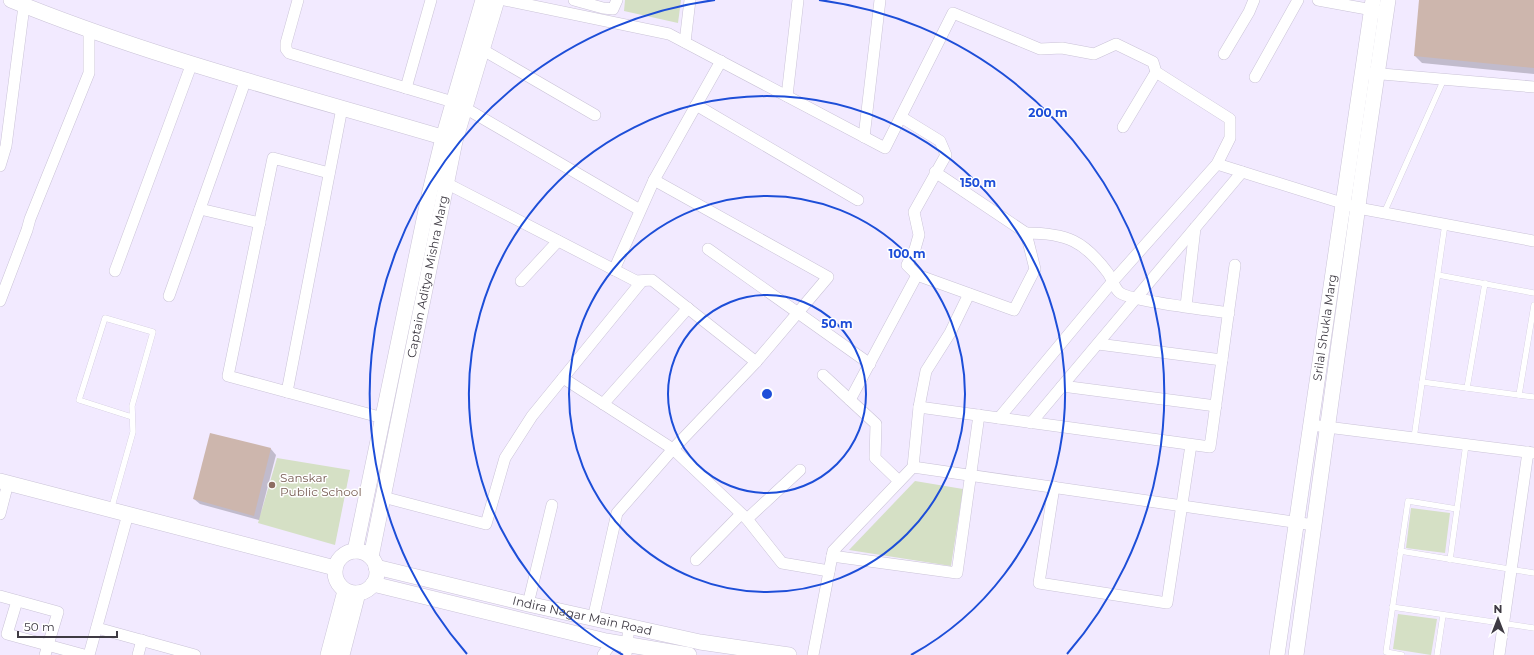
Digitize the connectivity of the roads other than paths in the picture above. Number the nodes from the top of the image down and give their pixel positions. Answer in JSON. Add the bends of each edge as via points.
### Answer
{"nodes":[{"id":1,"x":298,"y":0,"type":"edge"},
{"id":2,"x":431,"y":0,"type":"edge"},
{"id":3,"x":483,"y":0,"type":"edge"},
{"id":4,"x":498,"y":0,"type":"edge"},
{"id":5,"x":505,"y":0,"type":"edge"},
{"id":6,"x":574,"y":0,"type":"edge"},
{"id":7,"x":617,"y":0,"type":"edge"},
{"id":8,"x":690,"y":0,"type":"edge"},
{"id":9,"x":798,"y":0,"type":"edge"},
{"id":10,"x":880,"y":0,"type":"edge"},
{"id":11,"x":1254,"y":0,"type":"edge"},
{"id":12,"x":1298,"y":0,"type":"edge"},
{"id":13,"x":1318,"y":0,"type":"edge"},
{"id":14,"x":17,"y":3,"type":"edge"},
{"id":15,"x":1380,"y":6,"type":"edge"},
{"id":16,"x":89,"y":29,"type":"junction"},
{"id":17,"x":685,"y":42,"type":"junction"},
{"id":18,"x":482,"y":50,"type":"junction"},
{"id":19,"x":1224,"y":54,"type":"dead end"},
{"id":20,"x":721,"y":61,"type":"junction"},
{"id":21,"x":192,"y":63,"type":"junction"},
{"id":22,"x":1156,"y":72,"type":"junction"},
{"id":23,"x":1370,"y":73,"type":"junction"},
{"id":24,"x":1255,"y":78,"type":"dead end"},
{"id":25,"x":1444,"y":79,"type":"junction"},
{"id":26,"x":246,"y":80,"type":"junction"},
{"id":27,"x":1534,"y":87,"type":"edge"},
{"id":28,"x":406,"y":88,"type":"junction"},
{"id":29,"x":787,"y":96,"type":"junction"},
{"id":30,"x":459,"y":105,"type":"junction"},
{"id":31,"x":696,"y":105,"type":"junction"},
{"id":32,"x":342,"y":108,"type":"junction"},
{"id":33,"x":594,"y":115,"type":"dead end"},
{"id":34,"x":901,"y":117,"type":"junction"},
{"id":35,"x":1123,"y":127,"type":"dead end"},
{"id":36,"x":864,"y":137,"type":"junction"},
{"id":37,"x":449,"y":140,"type":"junction"},
{"id":38,"x":1217,"y":164,"type":"junction"},
{"id":39,"x":0,"y":166,"type":"edge"},
{"id":40,"x":935,"y":172,"type":"junction"},
{"id":41,"x":1242,"y":172,"type":"junction"},
{"id":42,"x":329,"y":173,"type":"junction"},
{"id":43,"x":654,"y":180,"type":"junction"},
{"id":44,"x":446,"y":183,"type":"junction"},
{"id":45,"x":858,"y":200,"type":"dead end"},
{"id":46,"x":1351,"y":206,"type":"junction"},
{"id":47,"x":200,"y":208,"type":"junction"},
{"id":48,"x":640,"y":210,"type":"junction"},
{"id":49,"x":1384,"y":213,"type":"junction"},
{"id":50,"x":260,"y":223,"type":"junction"},
{"id":51,"x":1445,"y":224,"type":"junction"},
{"id":52,"x":1195,"y":228,"type":"junction"},
{"id":53,"x":1026,"y":232,"type":"junction"},
{"id":54,"x":558,"y":241,"type":"junction"},
{"id":55,"x":1534,"y":241,"type":"edge"},
{"id":56,"x":708,"y":249,"type":"dead end"},
{"id":57,"x":1235,"y":265,"type":"dead end"},
{"id":58,"x":614,"y":270,"type":"junction"},
{"id":59,"x":115,"y":271,"type":"dead end"},
{"id":60,"x":917,"y":274,"type":"junction"},
{"id":61,"x":1438,"y":274,"type":"junction"},
{"id":62,"x":521,"y":281,"type":"dead end"},
{"id":63,"x":642,"y":281,"type":"junction"},
{"id":64,"x":1113,"y":281,"type":"junction"},
{"id":65,"x":1485,"y":283,"type":"junction"},
{"id":66,"x":1534,"y":293,"type":"edge"},
{"id":67,"x":969,"y":294,"type":"junction"},
{"id":68,"x":169,"y":296,"type":"dead end"},
{"id":69,"x":1136,"y":299,"type":"junction"},
{"id":70,"x":0,"y":301,"type":"edge"},
{"id":71,"x":1534,"y":305,"type":"edge"},
{"id":72,"x":1186,"y":306,"type":"junction"},
{"id":73,"x":688,"y":308,"type":"junction"},
{"id":74,"x":797,"y":313,"type":"junction"},
{"id":75,"x":1229,"y":313,"type":"junction"},
{"id":76,"x":1098,"y":344,"type":"junction"},
{"id":77,"x":1222,"y":360,"type":"junction"},
{"id":78,"x":756,"y":362,"type":"junction"},
{"id":79,"x":870,"y":364,"type":"junction"},
{"id":80,"x":824,"y":375,"type":"dead end"},
{"id":81,"x":563,"y":378,"type":"junction"},
{"id":82,"x":1422,"y":382,"type":"junction"},
{"id":83,"x":1062,"y":386,"type":"junction"},
{"id":84,"x":1467,"y":388,"type":"junction"},
{"id":85,"x":287,"y":392,"type":"junction"},
{"id":86,"x":1519,"y":395,"type":"junction"},
{"id":87,"x":1534,"y":397,"type":"edge"},
{"id":88,"x":850,"y":400,"type":"junction"},
{"id":89,"x":603,"y":404,"type":"junction"},
{"id":90,"x":1216,"y":406,"type":"junction"},
{"id":91,"x":919,"y":407,"type":"junction"},
{"id":92,"x":979,"y":415,"type":"junction"},
{"id":93,"x":132,"y":417,"type":"junction"},
{"id":94,"x":383,"y":418,"type":"junction"},
{"id":95,"x":999,"y":418,"type":"junction"},
{"id":96,"x":1031,"y":422,"type":"junction"},
{"id":97,"x":1311,"y":425,"type":"junction"},
{"id":98,"x":1328,"y":427,"type":"junction"},
{"id":99,"x":1414,"y":438,"type":"junction"},
{"id":100,"x":1466,"y":444,"type":"junction"},
{"id":101,"x":1191,"y":445,"type":"junction"},
{"id":102,"x":673,"y":449,"type":"junction"},
{"id":103,"x":1531,"y":453,"type":"edge"},
{"id":104,"x":913,"y":467,"type":"junction"},
{"id":105,"x":800,"y":470,"type":"dead end"},
{"id":106,"x":971,"y":475,"type":"junction"},
{"id":107,"x":899,"y":481,"type":"junction"},
{"id":108,"x":4,"y":482,"type":"edge"},
{"id":109,"x":1054,"y":487,"type":"junction"},
{"id":110,"x":383,"y":497,"type":"junction"},
{"id":111,"x":552,"y":505,"type":"dead end"},
{"id":112,"x":1182,"y":506,"type":"junction"},
{"id":113,"x":1457,"y":509,"type":"junction"},
{"id":114,"x":111,"y":510,"type":"junction"},
{"id":115,"x":0,"y":514,"type":"edge"},
{"id":116,"x":128,"y":514,"type":"junction"},
{"id":117,"x":744,"y":516,"type":"junction"},
{"id":118,"x":1297,"y":522,"type":"junction"},
{"id":119,"x":1314,"y":525,"type":"junction"},
{"id":120,"x":355,"y":551,"type":"junction"},
{"id":121,"x":1400,"y":551,"type":"junction"},
{"id":122,"x":832,"y":556,"type":"junction"},
{"id":123,"x":696,"y":560,"type":"dead end"},
{"id":124,"x":1450,"y":560,"type":"junction"},
{"id":125,"x":374,"y":562,"type":"junction"},
{"id":126,"x":335,"y":568,"type":"junction"},
{"id":127,"x":1512,"y":570,"type":"junction"},
{"id":128,"x":829,"y":571,"type":"junction"},
{"id":129,"x":1534,"y":573,"type":"edge"},
{"id":130,"x":374,"y":584,"type":"junction"},
{"id":131,"x":352,"y":592,"type":"junction"},
{"id":132,"x":0,"y":596,"type":"edge"},
{"id":133,"x":17,"y":601,"type":"junction"},
{"id":134,"x":528,"y":604,"type":"junction"},
{"id":135,"x":1392,"y":607,"type":"junction"},
{"id":136,"x":1443,"y":615,"type":"junction"},
{"id":137,"x":593,"y":619,"type":"junction"},
{"id":138,"x":1504,"y":623,"type":"junction"},
{"id":139,"x":629,"y":626,"type":"junction"},
{"id":140,"x":97,"y":628,"type":"junction"},
{"id":141,"x":1534,"y":628,"type":"edge"},
{"id":142,"x":142,"y":640,"type":"junction"},
{"id":143,"x":622,"y":647,"type":"edge"},
{"id":144,"x":47,"y":650,"type":"edge"},
{"id":145,"x":173,"y":652,"type":"edge"},
{"id":146,"x":345,"y":654,"type":"edge"},
{"id":147,"x":84,"y":655,"type":"edge"},
{"id":148,"x":89,"y":655,"type":"edge"},
{"id":149,"x":138,"y":655,"type":"edge"},
{"id":150,"x":195,"y":655,"type":"edge"},
{"id":151,"x":328,"y":655,"type":"edge"},
{"id":152,"x":603,"y":655,"type":"edge"},
{"id":153,"x":688,"y":655,"type":"edge"},
{"id":154,"x":790,"y":655,"type":"edge"},
{"id":155,"x":813,"y":655,"type":"edge"},
{"id":156,"x":1277,"y":655,"type":"edge"},
{"id":157,"x":1296,"y":655,"type":"edge"},
{"id":158,"x":1402,"y":655,"type":"edge"},
{"id":159,"x":1437,"y":655,"type":"edge"},
{"id":160,"x":1499,"y":655,"type":"edge"}],
"edges":[{"from":1,"to":28,"type":"street","via":[[286,43],[286,49],[290,53]]},
{"from":2,"to":28,"type":"street"},
{"from":3,"to":30,"type":"street","name":"Captain Aditya Mishra Marg"},
{"from":4,"to":18,"type":"street","name":"Captain Aditya Mishra Marg"},
{"from":5,"to":17,"type":"street","via":[[670,34]]},
{"from":6,"to":7,"type":"street","via":[[614,9]]},
{"from":8,"to":17,"type":"street"},
{"from":9,"to":29,"type":"street"},
{"from":10,"to":36,"type":"street"},
{"from":11,"to":19,"type":"street"},
{"from":12,"to":24,"type":"street"},
{"from":13,"to":15,"type":"street"},
{"from":14,"to":16,"type":"street"},
{"from":14,"to":39,"type":"street","via":[[6,146]]},
{"from":15,"to":23,"type":"street","name":"Srilal Shukla Marg"},
{"from":16,"to":21,"type":"street","via":[[152,52]]},
{"from":16,"to":70,"type":"street","via":[[89,73]]},
{"from":17,"to":20,"type":"street"},
{"from":18,"to":30,"type":"street","name":"Captain Aditya Mishra Marg"},
{"from":18,"to":33,"type":"street"},
{"from":20,"to":29,"type":"street"},
{"from":20,"to":31,"type":"street"},
{"from":21,"to":26,"type":"street"},
{"from":21,"to":59,"type":"street"},
{"from":22,"to":34,"type":"street","via":[[1153,62],[1116,44],[1094,54],[1062,48],[1040,49],[953,13]]},
{"from":22,"to":35,"type":"street"},
{"from":22,"to":38,"type":"street","via":[[1230,120],[1230,138]]},
{"from":23,"to":25,"type":"street"},
{"from":23,"to":46,"type":"street","name":"Srilal Shukla Marg"},
{"from":25,"to":27,"type":"street"},
{"from":25,"to":49,"type":"lane"},
{"from":26,"to":32,"type":"street"},
{"from":26,"to":47,"type":"street"},
{"from":28,"to":30,"type":"street"},
{"from":29,"to":36,"type":"street"},
{"from":30,"to":37,"type":"street","name":"Captain Aditya Mishra Marg"},
{"from":30,"to":48,"type":"street"},
{"from":31,"to":43,"type":"street"},
{"from":31,"to":45,"type":"street"},
{"from":32,"to":37,"type":"street"},
{"from":32,"to":42,"type":"street"},
{"from":34,"to":36,"type":"street","via":[[885,148]]},
{"from":34,"to":40,"type":"street","via":[[940,141],[946,155]]},
{"from":37,"to":44,"type":"street","name":"Captain Aditya Mishra Marg"},
{"from":37,"to":94,"type":"street","name":"Captain Aditya Mishra Marg","via":[[430,191]]},
{"from":38,"to":41,"type":"street"},
{"from":38,"to":64,"type":"street"},
{"from":40,"to":53,"type":"street"},
{"from":40,"to":60,"type":"street","via":[[914,212],[919,235],[907,266]]},
{"from":41,"to":46,"type":"street"},
{"from":41,"to":52,"type":"street"},
{"from":42,"to":50,"type":"street","via":[[273,158]]},
{"from":42,"to":85,"type":"street"},
{"from":43,"to":48,"type":"street"},
{"from":43,"to":74,"type":"street","via":[[828,277]]},
{"from":44,"to":54,"type":"street"},
{"from":44,"to":110,"type":"street","name":"Captain Aditya Mishra Marg"},
{"from":46,"to":49,"type":"street"},
{"from":46,"to":97,"type":"street","name":"Srilal Shukla Marg"},
{"from":46,"to":98,"type":"street","name":"Srilal Shukla Marg"},
{"from":47,"to":50,"type":"street"},
{"from":47,"to":68,"type":"street"},
{"from":48,"to":58,"type":"street"},
{"from":49,"to":51,"type":"street"},
{"from":50,"to":85,"type":"street","via":[[228,376]]},
{"from":51,"to":55,"type":"street"},
{"from":51,"to":61,"type":"lane"},
{"from":52,"to":69,"type":"street"},
{"from":52,"to":72,"type":"street"},
{"from":53,"to":64,"type":"street","via":[[1044,232],[1072,239],[1092,254]]},
{"from":53,"to":67,"type":"street","via":[[1035,269],[1014,310]]},
{"from":54,"to":58,"type":"street"},
{"from":54,"to":62,"type":"street"},
{"from":56,"to":74,"type":"street"},
{"from":57,"to":75,"type":"street"},
{"from":58,"to":63,"type":"street","via":[[636,281]]},
{"from":60,"to":67,"type":"street"},
{"from":60,"to":79,"type":"street"},
{"from":61,"to":65,"type":"lane"},
{"from":61,"to":82,"type":"lane"},
{"from":63,"to":73,"type":"street","via":[[652,280]]},
{"from":63,"to":81,"type":"street"},
{"from":64,"to":69,"type":"street","via":[[1119,292]]},
{"from":64,"to":95,"type":"street"},
{"from":65,"to":66,"type":"lane"},
{"from":65,"to":84,"type":"lane"},
{"from":67,"to":91,"type":"street","via":[[950,333],[926,371]]},
{"from":69,"to":72,"type":"street"},
{"from":69,"to":76,"type":"street"},
{"from":71,"to":86,"type":"lane"},
{"from":72,"to":75,"type":"street"},
{"from":73,"to":78,"type":"street"},
{"from":73,"to":89,"type":"street"},
{"from":74,"to":78,"type":"street"},
{"from":74,"to":79,"type":"street"},
{"from":75,"to":77,"type":"street"},
{"from":76,"to":77,"type":"street"},
{"from":76,"to":83,"type":"street"},
{"from":77,"to":90,"type":"street"},
{"from":78,"to":102,"type":"street"},
{"from":79,"to":88,"type":"street"},
{"from":80,"to":88,"type":"street"},
{"from":81,"to":89,"type":"street"},
{"from":81,"to":110,"type":"street","via":[[532,416],[505,458],[486,524]]},
{"from":82,"to":84,"type":"lane"},
{"from":82,"to":99,"type":"lane"},
{"from":83,"to":90,"type":"street"},
{"from":83,"to":96,"type":"street"},
{"from":84,"to":86,"type":"lane"},
{"from":85,"to":94,"type":"street"},
{"from":86,"to":87,"type":"lane"},
{"from":88,"to":107,"type":"street","via":[[876,424],[875,458]]},
{"from":89,"to":102,"type":"street"},
{"from":90,"to":101,"type":"street","via":[[1210,447]]},
{"from":91,"to":92,"type":"street"},
{"from":91,"to":104,"type":"street"},
{"from":92,"to":95,"type":"street"},
{"from":92,"to":106,"type":"street"},
{"from":93,"to":93,"type":"lane","via":[[132,406],[153,332],[104,318],[79,400]]},
{"from":93,"to":114,"type":"lane","via":[[132,432]]},
{"from":94,"to":120,"type":"street","name":"Captain Aditya Mishra Marg"},
{"from":95,"to":96,"type":"street"},
{"from":96,"to":101,"type":"street"},
{"from":97,"to":98,"type":"street"},
{"from":97,"to":118,"type":"street","name":"Srilal Shukla Marg"},
{"from":98,"to":99,"type":"street"},
{"from":98,"to":119,"type":"street","name":"Srilal Shukla Marg"},
{"from":99,"to":100,"type":"street"},
{"from":100,"to":103,"type":"street"},
{"from":100,"to":113,"type":"lane"},
{"from":101,"to":112,"type":"street"},
{"from":102,"to":117,"type":"street"},
{"from":102,"to":137,"type":"street","via":[[617,513]]},
{"from":103,"to":127,"type":"street"},
{"from":104,"to":106,"type":"street"},
{"from":104,"to":107,"type":"street"},
{"from":105,"to":117,"type":"street"},
{"from":106,"to":109,"type":"street"},
{"from":106,"to":122,"type":"street","via":[[957,573]]},
{"from":107,"to":122,"type":"street","via":[[833,551]]},
{"from":108,"to":114,"type":"street"},
{"from":108,"to":115,"type":"street"},
{"from":109,"to":112,"type":"street"},
{"from":109,"to":112,"type":"street","via":[[1039,583],[1167,603]]},
{"from":110,"to":125,"type":"street","name":"Captain Aditya Mishra Marg"},
{"from":111,"to":134,"type":"street"},
{"from":112,"to":118,"type":"street"},
{"from":113,"to":121,"type":"lane","via":[[1408,501]]},
{"from":113,"to":124,"type":"lane"},
{"from":114,"to":116,"type":"street"},
{"from":116,"to":126,"type":"street"},
{"from":116,"to":140,"type":"street"},
{"from":117,"to":123,"type":"street"},
{"from":117,"to":128,"type":"street","via":[[782,563]]},
{"from":118,"to":119,"type":"street"},
{"from":118,"to":156,"type":"street","name":"Srilal Shukla Marg"},
{"from":119,"to":157,"type":"street","name":"Srilal Shukla Marg"},
{"from":120,"to":125,"type":"street","via":[[359,551]]},
{"from":120,"to":126,"type":"street","via":[[344,555]]},
{"from":121,"to":124,"type":"lane"},
{"from":121,"to":135,"type":"lane"},
{"from":122,"to":128,"type":"street"},
{"from":124,"to":127,"type":"lane"},
{"from":125,"to":130,"type":"street","via":[[377,574]]},
{"from":125,"to":134,"type":"street","name":"Indira Nagar Main Road"},
{"from":126,"to":131,"type":"street","via":[[335,579],[338,584]]},
{"from":127,"to":129,"type":"lane"},
{"from":127,"to":138,"type":"street"},
{"from":128,"to":155,"type":"street"},
{"from":130,"to":131,"type":"street","via":[[368,589]]},
{"from":130,"to":143,"type":"street","name":"Indira Nagar Main Road"},
{"from":131,"to":146,"type":"street"},
{"from":131,"to":151,"type":"street"},
{"from":132,"to":133,"type":"street"},
{"from":133,"to":144,"type":"street","via":[[7,634]]},
{"from":133,"to":144,"type":"street","via":[[58,612]]},
{"from":134,"to":137,"type":"street","name":"Indira Nagar Main Road"},
{"from":135,"to":136,"type":"lane"},
{"from":135,"to":158,"type":"lane","via":[[1386,652]]},
{"from":136,"to":138,"type":"lane"},
{"from":136,"to":159,"type":"lane"},
{"from":137,"to":139,"type":"street","name":"Indira Nagar Main Road"},
{"from":138,"to":141,"type":"lane"},
{"from":138,"to":160,"type":"street"},
{"from":139,"to":143,"type":"street"},
{"from":139,"to":154,"type":"street","name":"Indira Nagar Main Road","via":[[700,642]]},
{"from":140,"to":142,"type":"street"},
{"from":140,"to":148,"type":"street"},
{"from":142,"to":145,"type":"street"},
{"from":142,"to":149,"type":"street"},
{"from":143,"to":152,"type":"street"},
{"from":143,"to":153,"type":"street","name":"Indira Nagar Main Road"},
{"from":144,"to":147,"type":"street"},
{"from":145,"to":150,"type":"street"}]}
